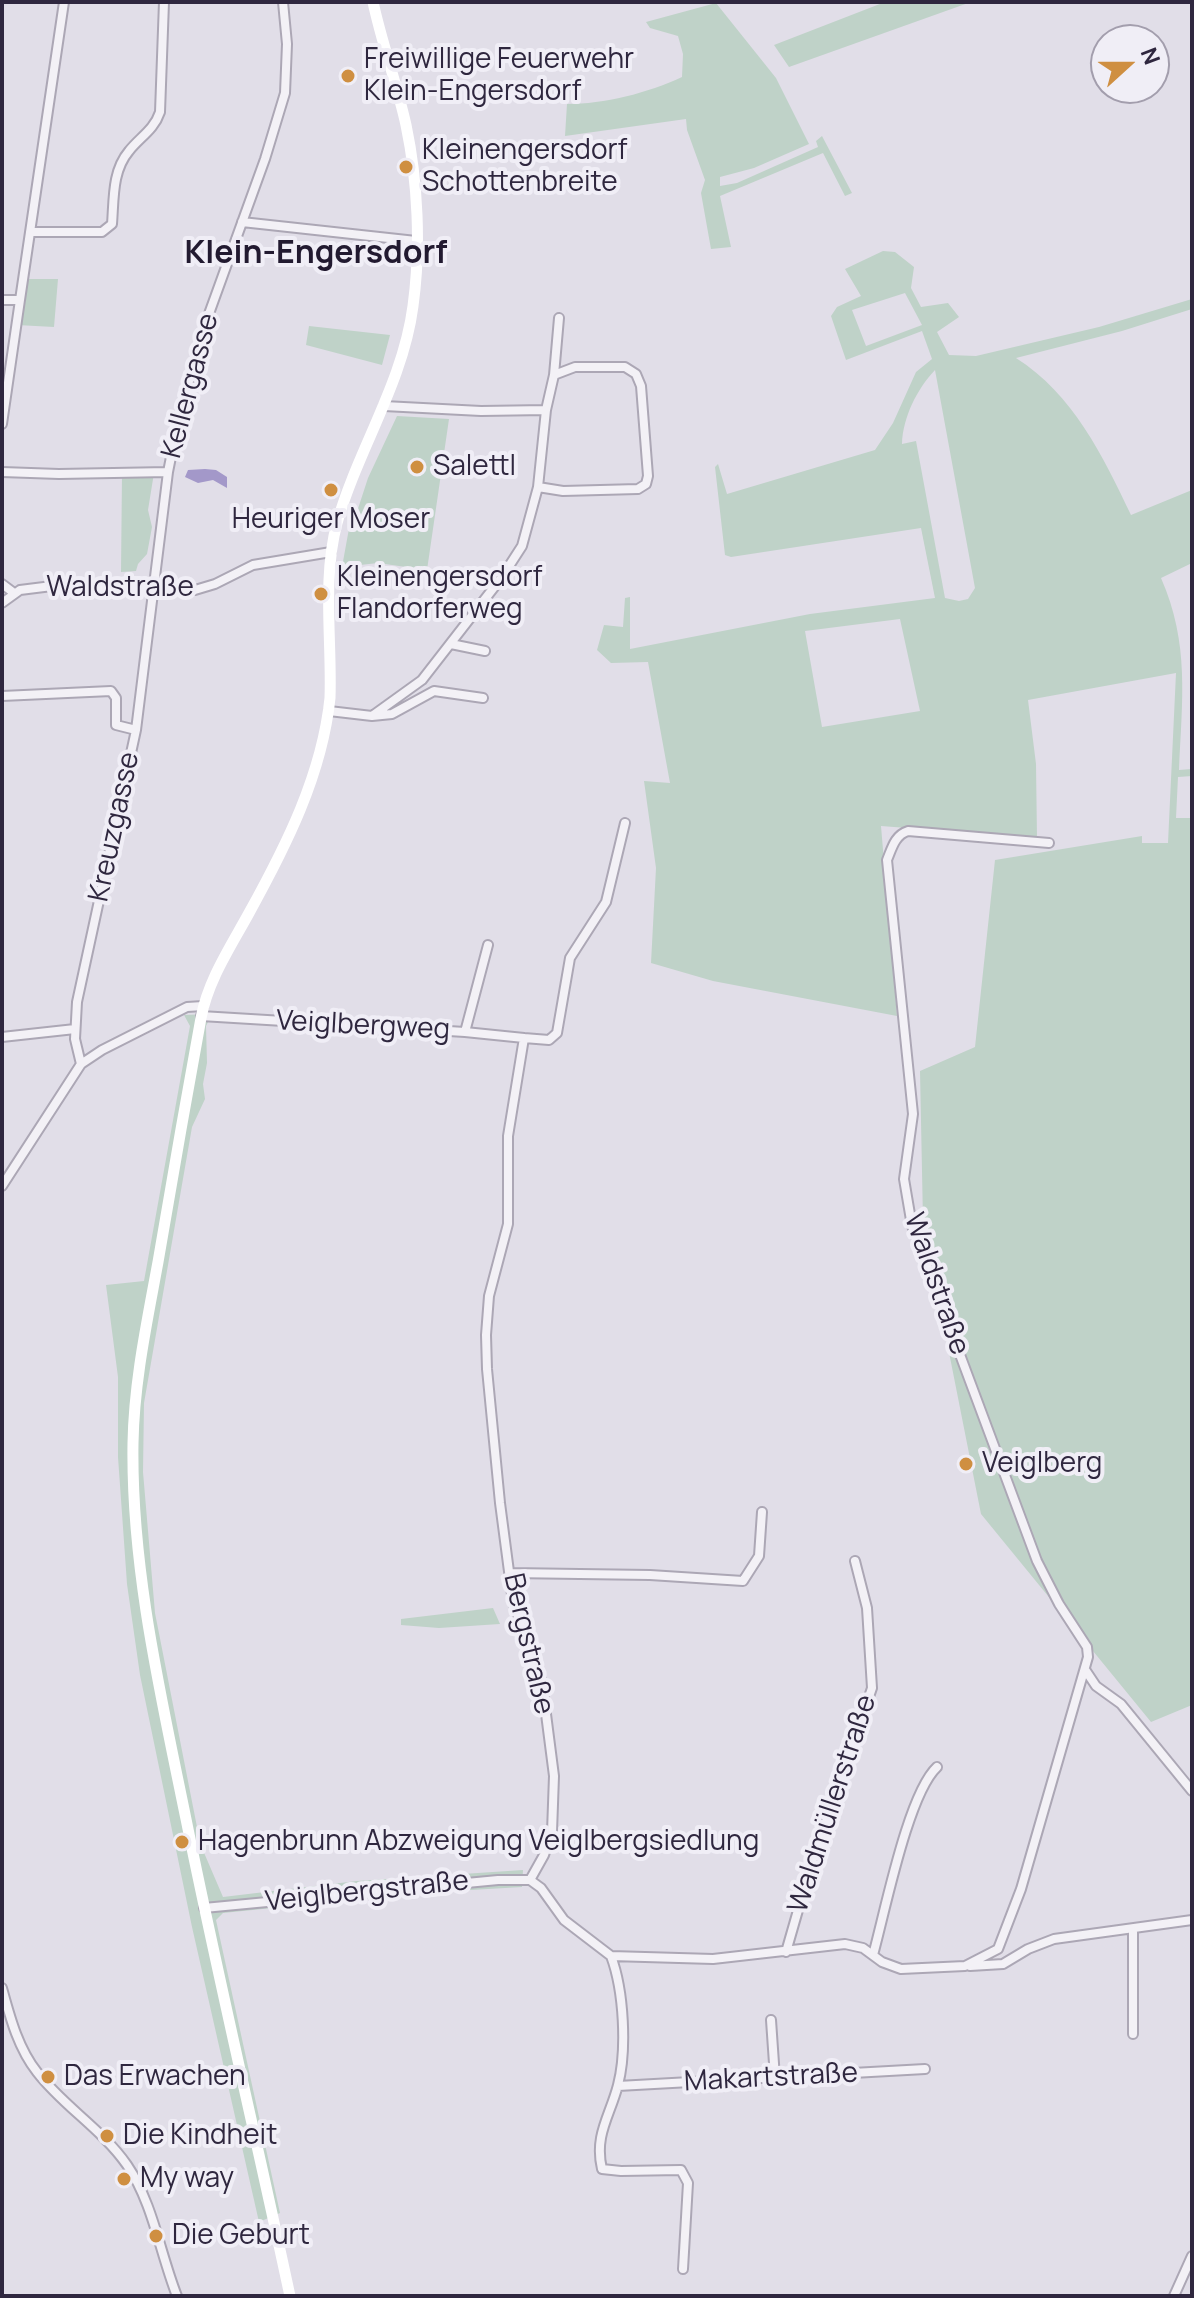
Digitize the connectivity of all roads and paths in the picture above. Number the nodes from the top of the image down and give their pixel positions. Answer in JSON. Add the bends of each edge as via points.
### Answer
{"nodes":[{"id":1,"x":64,"y":2,"type":"edge"},
{"id":2,"x":164,"y":2,"type":"edge"},
{"id":3,"x":283,"y":2,"type":"edge"},
{"id":4,"x":373,"y":2,"type":"edge"},
{"id":5,"x":242,"y":222,"type":"junction"},
{"id":6,"x":30,"y":232,"type":"junction"},
{"id":7,"x":416,"y":241,"type":"junction"},
{"id":8,"x":2,"y":300,"type":"edge"},
{"id":9,"x":20,"y":300,"type":"junction"},
{"id":10,"x":559,"y":318,"type":"dead end"},
{"id":11,"x":554,"y":375,"type":"junction"},
{"id":12,"x":384,"y":406,"type":"junction"},
{"id":13,"x":546,"y":410,"type":"junction"},
{"id":14,"x":2,"y":424,"type":"edge"},
{"id":15,"x":2,"y":472,"type":"edge"},
{"id":16,"x":168,"y":472,"type":"junction"},
{"id":17,"x":538,"y":487,"type":"junction"},
{"id":18,"x":331,"y":552,"type":"junction"},
{"id":19,"x":2,"y":584,"type":"edge"},
{"id":20,"x":153,"y":589,"type":"junction"},
{"id":21,"x":14,"y":593,"type":"junction"},
{"id":22,"x":2,"y":603,"type":"edge"},
{"id":23,"x":451,"y":644,"type":"junction"},
{"id":24,"x":485,"y":651,"type":"dead end"},
{"id":25,"x":2,"y":696,"type":"edge"},
{"id":26,"x":483,"y":698,"type":"dead end"},
{"id":27,"x":329,"y":711,"type":"junction"},
{"id":28,"x":372,"y":716,"type":"junction"},
{"id":29,"x":136,"y":730,"type":"junction"},
{"id":30,"x":625,"y":823,"type":"dead end"},
{"id":31,"x":1049,"y":843,"type":"dead end"},
{"id":32,"x":488,"y":945,"type":"dead end"},
{"id":33,"x":202,"y":1011,"type":"junction"},
{"id":34,"x":75,"y":1029,"type":"junction"},
{"id":35,"x":465,"y":1032,"type":"junction"},
{"id":36,"x":2,"y":1037,"type":"edge"},
{"id":37,"x":524,"y":1038,"type":"junction"},
{"id":38,"x":81,"y":1064,"type":"junction"},
{"id":39,"x":2,"y":1186,"type":"edge"},
{"id":40,"x":762,"y":1512,"type":"dead end"},
{"id":41,"x":855,"y":1561,"type":"dead end"},
{"id":42,"x":510,"y":1573,"type":"junction"},
{"id":43,"x":1086,"y":1671,"type":"junction"},
{"id":44,"x":937,"y":1767,"type":"dead end"},
{"id":45,"x":1192,"y":1791,"type":"edge"},
{"id":46,"x":530,"y":1880,"type":"junction"},
{"id":47,"x":204,"y":1908,"type":"junction"},
{"id":48,"x":1192,"y":1920,"type":"edge"},
{"id":49,"x":1133,"y":1930,"type":"junction"},
{"id":50,"x":786,"y":1952,"type":"junction"},
{"id":51,"x":873,"y":1955,"type":"junction"},
{"id":52,"x":611,"y":1956,"type":"junction"},
{"id":53,"x":965,"y":1966,"type":"junction"},
{"id":54,"x":2,"y":1988,"type":"edge"},
{"id":55,"x":771,"y":2020,"type":"dead end"},
{"id":56,"x":1133,"y":2034,"type":"dead end"},
{"id":57,"x":925,"y":2069,"type":"dead end"},
{"id":58,"x":775,"y":2078,"type":"junction"},
{"id":59,"x":618,"y":2086,"type":"junction"},
{"id":60,"x":1192,"y":2256,"type":"edge"},
{"id":61,"x":683,"y":2269,"type":"dead end"},
{"id":62,"x":177,"y":2296,"type":"edge"},
{"id":63,"x":290,"y":2296,"type":"edge"},
{"id":64,"x":1174,"y":2296,"type":"edge"}],
"edges":[{"from":1,"to":6,"type":"street"},
{"from":2,"to":6,"type":"street","via":[[160,112],[119,168],[112,224],[102,232]]},
{"from":3,"to":5,"type":"street","name":"Kellergasse","via":[[285,93]]},
{"from":4,"to":7,"type":"main road","via":[[408,140]]},
{"from":5,"to":7,"type":"street"},
{"from":5,"to":16,"type":"street","name":"Kellergasse","via":[[196,357]]},
{"from":6,"to":9,"type":"street"},
{"from":7,"to":12,"type":"main road","via":[[413,309]]},
{"from":8,"to":9,"type":"street"},
{"from":9,"to":14,"type":"street"},
{"from":10,"to":11,"type":"street"},
{"from":11,"to":13,"type":"street"},
{"from":11,"to":17,"type":"street","via":[[575,367],[625,367],[636,374],[648,479],[638,489]]},
{"from":12,"to":13,"type":"street"},
{"from":12,"to":18,"type":"main road","via":[[348,490]]},
{"from":13,"to":17,"type":"street"},
{"from":15,"to":16,"type":"street"},
{"from":16,"to":20,"type":"street","name":"Kellergasse"},
{"from":17,"to":23,"type":"street","via":[[525,539]]},
{"from":18,"to":20,"type":"street","name":"Waldstraße","via":[[253,565],[202,589]]},
{"from":18,"to":27,"type":"main road"},
{"from":19,"to":21,"type":"street"},
{"from":20,"to":21,"type":"street","name":"Waldstraße","via":[[52,586]]},
{"from":20,"to":29,"type":"street","name":"Kreuzgasse"},
{"from":21,"to":22,"type":"street","name":"Waldstraße"},
{"from":23,"to":24,"type":"street"},
{"from":23,"to":28,"type":"street","via":[[418,684]]},
{"from":25,"to":29,"type":"street","via":[[111,691],[116,725]]},
{"from":26,"to":28,"type":"street","via":[[434,691],[392,714]]},
{"from":27,"to":28,"type":"street"},
{"from":27,"to":33,"type":"main road","via":[[296,820],[220,965]]},
{"from":29,"to":34,"type":"street","name":"Kreuzgasse"},
{"from":30,"to":37,"type":"street","via":[[607,897],[570,958],[557,1033],[549,1040]]},
{"from":31,"to":43,"type":"street","name":"Waldstraße","via":[[908,831],[895,840],[887,860],[913,1114],[904,1179],[912,1226],[1037,1561],[1087,1647]]},
{"from":32,"to":35,"type":"street"},
{"from":33,"to":35,"type":"street","name":"Veiglbergweg"},
{"from":33,"to":38,"type":"street","via":[[187,1007]]},
{"from":33,"to":47,"type":"main road","via":[[135,1401],[133,1445],[150,1635]]},
{"from":34,"to":36,"type":"street"},
{"from":34,"to":38,"type":"street","name":"Kreuzgasse"},
{"from":35,"to":37,"type":"street","name":"Veiglbergweg"},
{"from":37,"to":42,"type":"street","name":"Bergstraße","via":[[508,1136],[508,1224],[489,1296],[486,1335]]},
{"from":38,"to":39,"type":"street"},
{"from":40,"to":42,"type":"street","via":[[759,1556],[743,1581]]},
{"from":41,"to":50,"type":"street","name":"Waldmüllerstraße","via":[[867,1608],[872,1688]]},
{"from":42,"to":46,"type":"street","name":"Bergstraße","via":[[516,1615],[544,1692],[554,1776],[552,1832]]},
{"from":43,"to":45,"type":"street","via":[[1096,1686],[1121,1704]]},
{"from":43,"to":53,"type":"street","via":[[1002,1944]]},
{"from":44,"to":51,"type":"street","via":[[914,1803]]},
{"from":46,"to":47,"type":"street","name":"Veiglbergstraße"},
{"from":46,"to":52,"type":"street","via":[[564,1920]]},
{"from":47,"to":63,"type":"main road"},
{"from":48,"to":49,"type":"street"},
{"from":49,"to":53,"type":"street","via":[[1054,1939],[1003,1964]]},
{"from":49,"to":56,"type":"street"},
{"from":50,"to":51,"type":"street","via":[[845,1944]]},
{"from":50,"to":52,"type":"street","via":[[713,1959]]},
{"from":51,"to":53,"type":"street","via":[[901,1969]]},
{"from":52,"to":59,"type":"street","via":[[623,2027]]},
{"from":54,"to":62,"type":"street","via":[[18,2039],[37,2073],[128,2166]]},
{"from":55,"to":58,"type":"street"},
{"from":57,"to":58,"type":"street","name":"Makartstraße"},
{"from":58,"to":59,"type":"street","name":"Makartstraße"},
{"from":59,"to":61,"type":"street","via":[[598,2151],[602,2169],[681,2170],[688,2183]]},
{"from":60,"to":64,"type":"street"}]}
